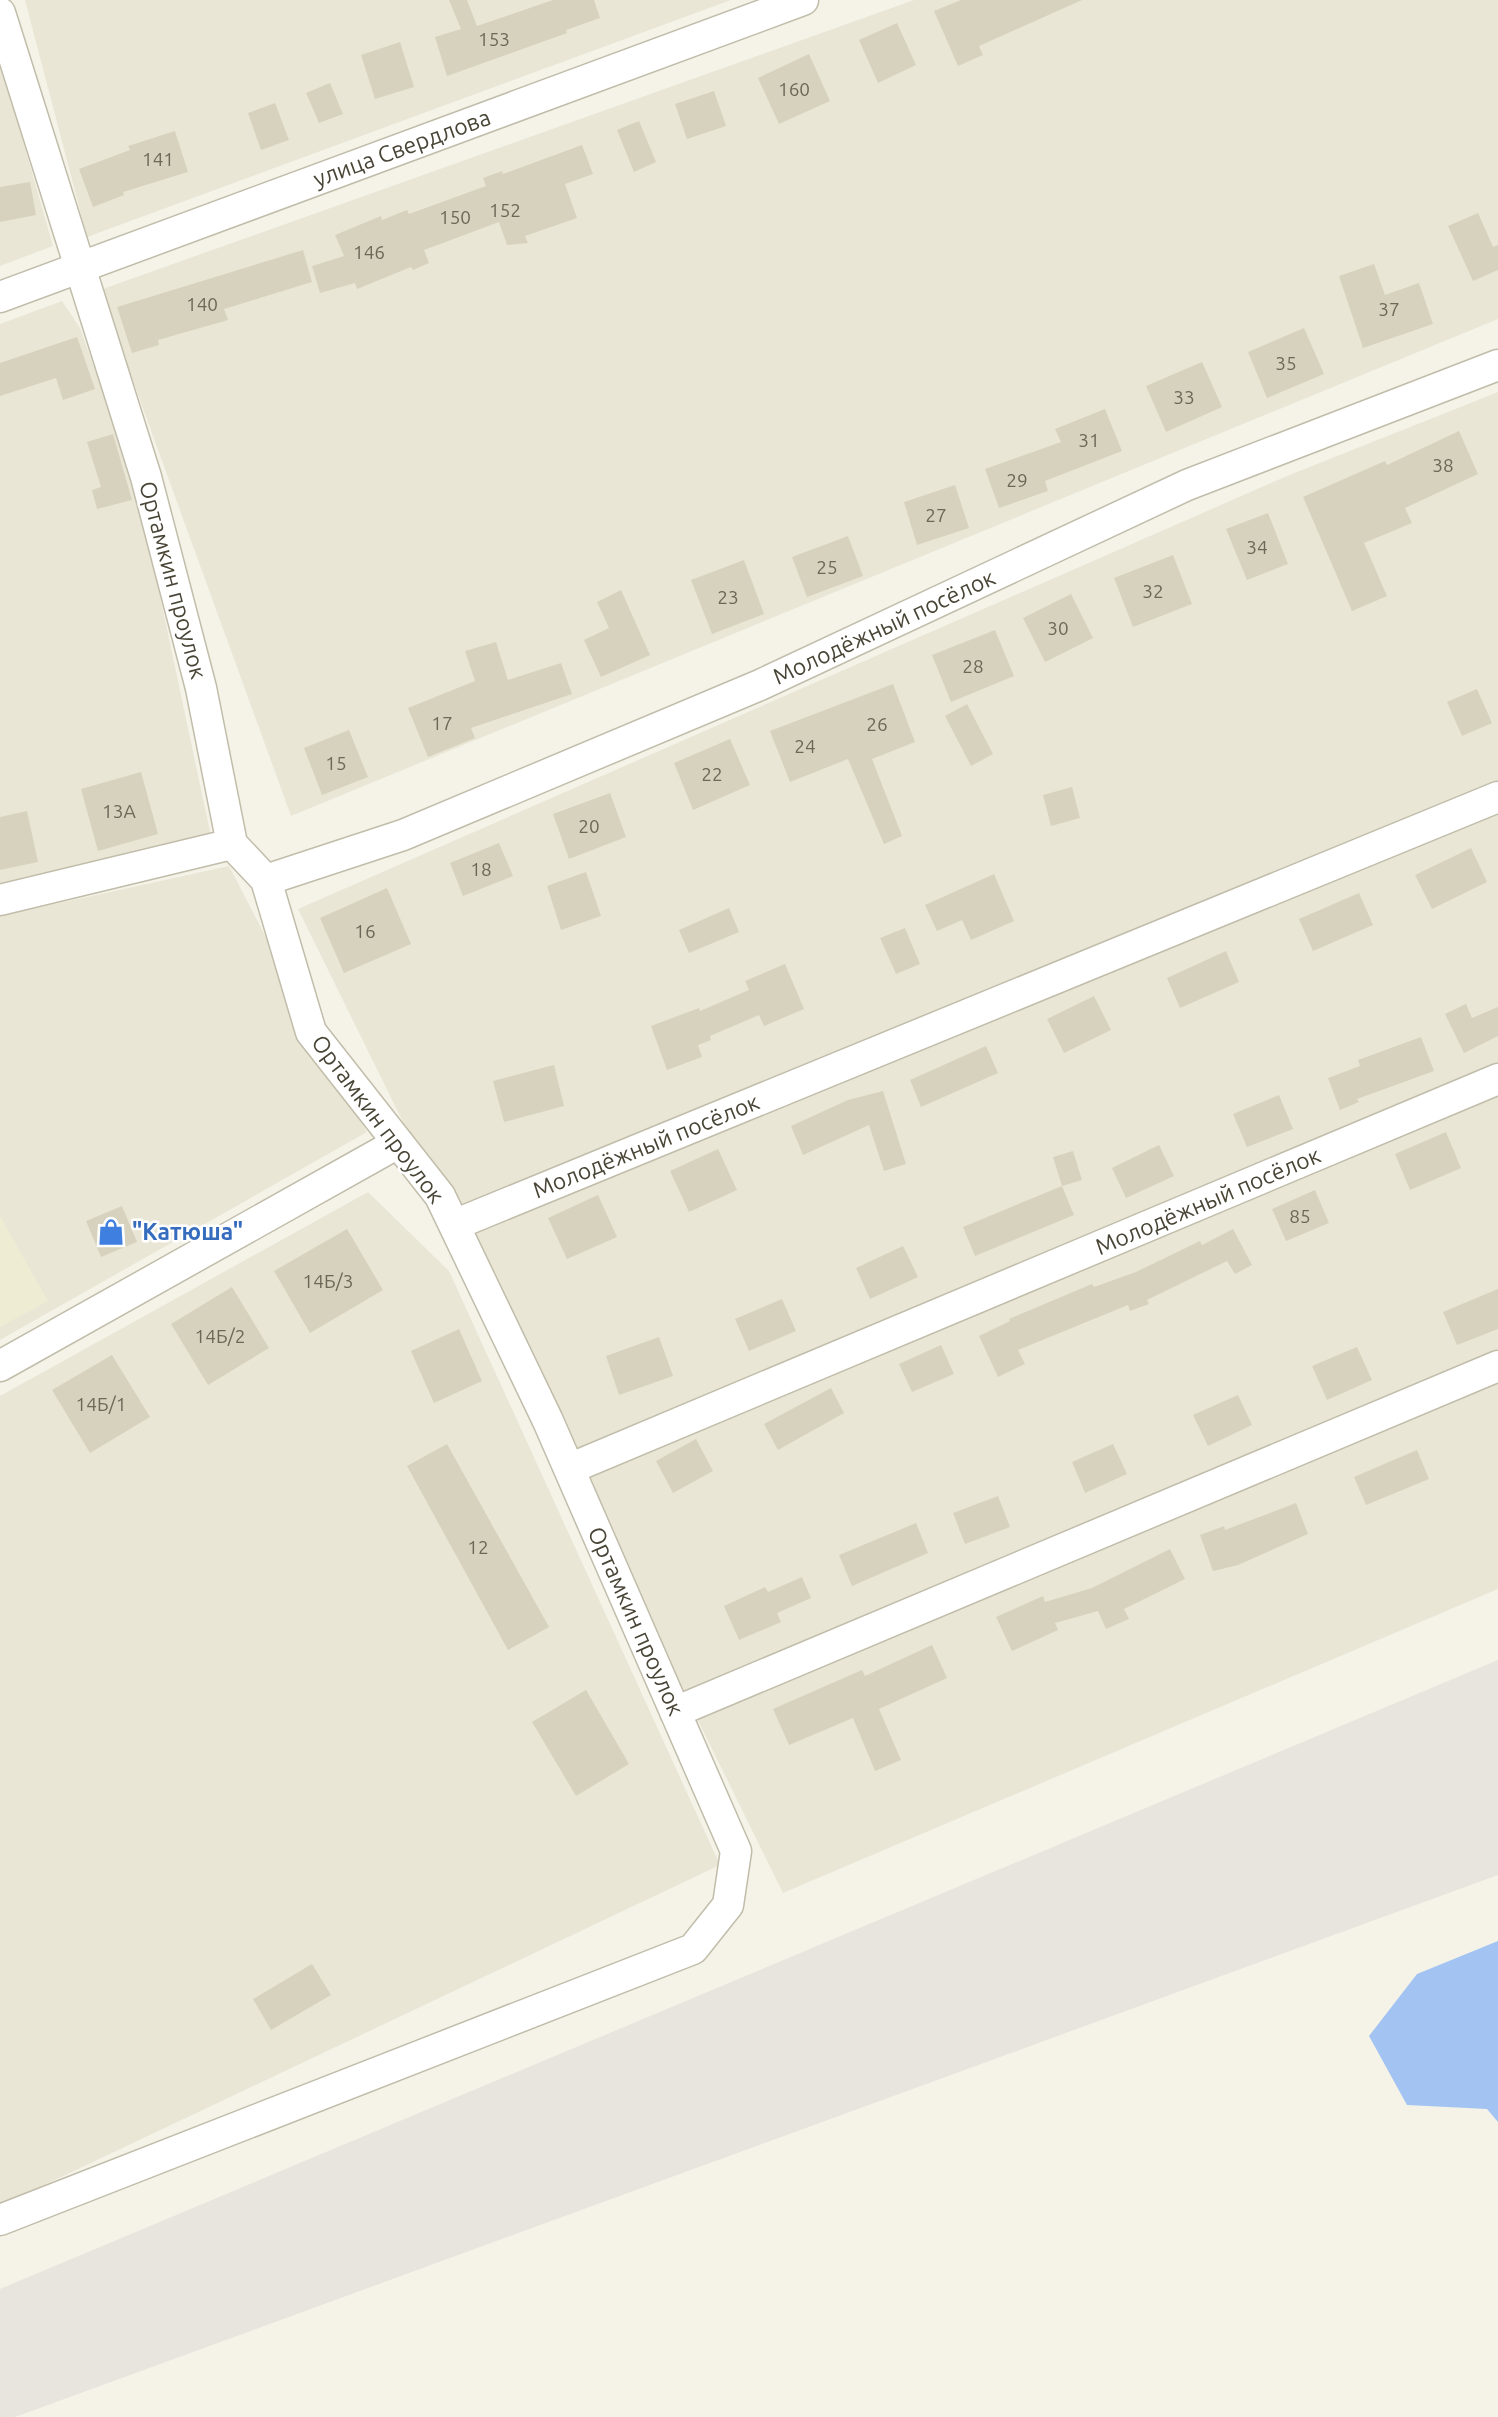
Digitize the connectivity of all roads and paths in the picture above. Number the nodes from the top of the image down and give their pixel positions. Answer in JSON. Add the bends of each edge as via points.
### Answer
{"nodes":[{"id":1,"x":803,"y":0,"type":"edge"},
{"id":2,"x":0,"y":13,"type":"edge"},
{"id":3,"x":80,"y":267,"type":"junction"},
{"id":4,"x":0,"y":297,"type":"edge"},
{"id":5,"x":1498,"y":365,"type":"edge"},
{"id":6,"x":1498,"y":797,"type":"edge"},
{"id":7,"x":232,"y":844,"type":"junction"},
{"id":8,"x":266,"y":880,"type":"junction"},
{"id":9,"x":0,"y":900,"type":"edge"},
{"id":10,"x":1498,"y":1079,"type":"edge"},
{"id":11,"x":398,"y":1143,"type":"junction"},
{"id":12,"x":454,"y":1225,"type":"junction"},
{"id":13,"x":0,"y":1366,"type":"edge"},
{"id":14,"x":1498,"y":1366,"type":"edge"},
{"id":15,"x":569,"y":1469,"type":"junction"},
{"id":16,"x":675,"y":1712,"type":"junction"},
{"id":17,"x":0,"y":2220,"type":"edge"}],
"edges":[{"from":1,"to":3,"type":"street","name":"улица Свердлова"},
{"from":2,"to":3,"type":"street","name":"Ортамкин проулок"},
{"from":3,"to":4,"type":"street","name":"улица Свердлова"},
{"from":3,"to":7,"type":"street","name":"Ортамкин проулок","via":[[146,477],[201,688]]},
{"from":5,"to":8,"type":"street","name":"Молодёжный посёлок","via":[[1187,485],[760,685],[429,825]]},
{"from":6,"to":12,"type":"street","name":"Молодёжный посёлок"},
{"from":7,"to":8,"type":"street","name":"Ортамкин проулок"},
{"from":7,"to":9,"type":"street"},
{"from":8,"to":11,"type":"street","name":"Ортамкин проулок","via":[[311,1032]]},
{"from":10,"to":15,"type":"street","name":"Молодёжный посёлок"},
{"from":11,"to":12,"type":"street","name":"Ортамкин проулок","via":[[440,1196]]},
{"from":11,"to":13,"type":"street"},
{"from":12,"to":15,"type":"street","name":"Ортамкин проулок"},
{"from":14,"to":16,"type":"street"},
{"from":15,"to":16,"type":"street","name":"Ортамкин проулок"},
{"from":16,"to":17,"type":"street","name":"Ортамкин проулок","via":[[736,1851],[728,1905],[693,1949]]}]}
